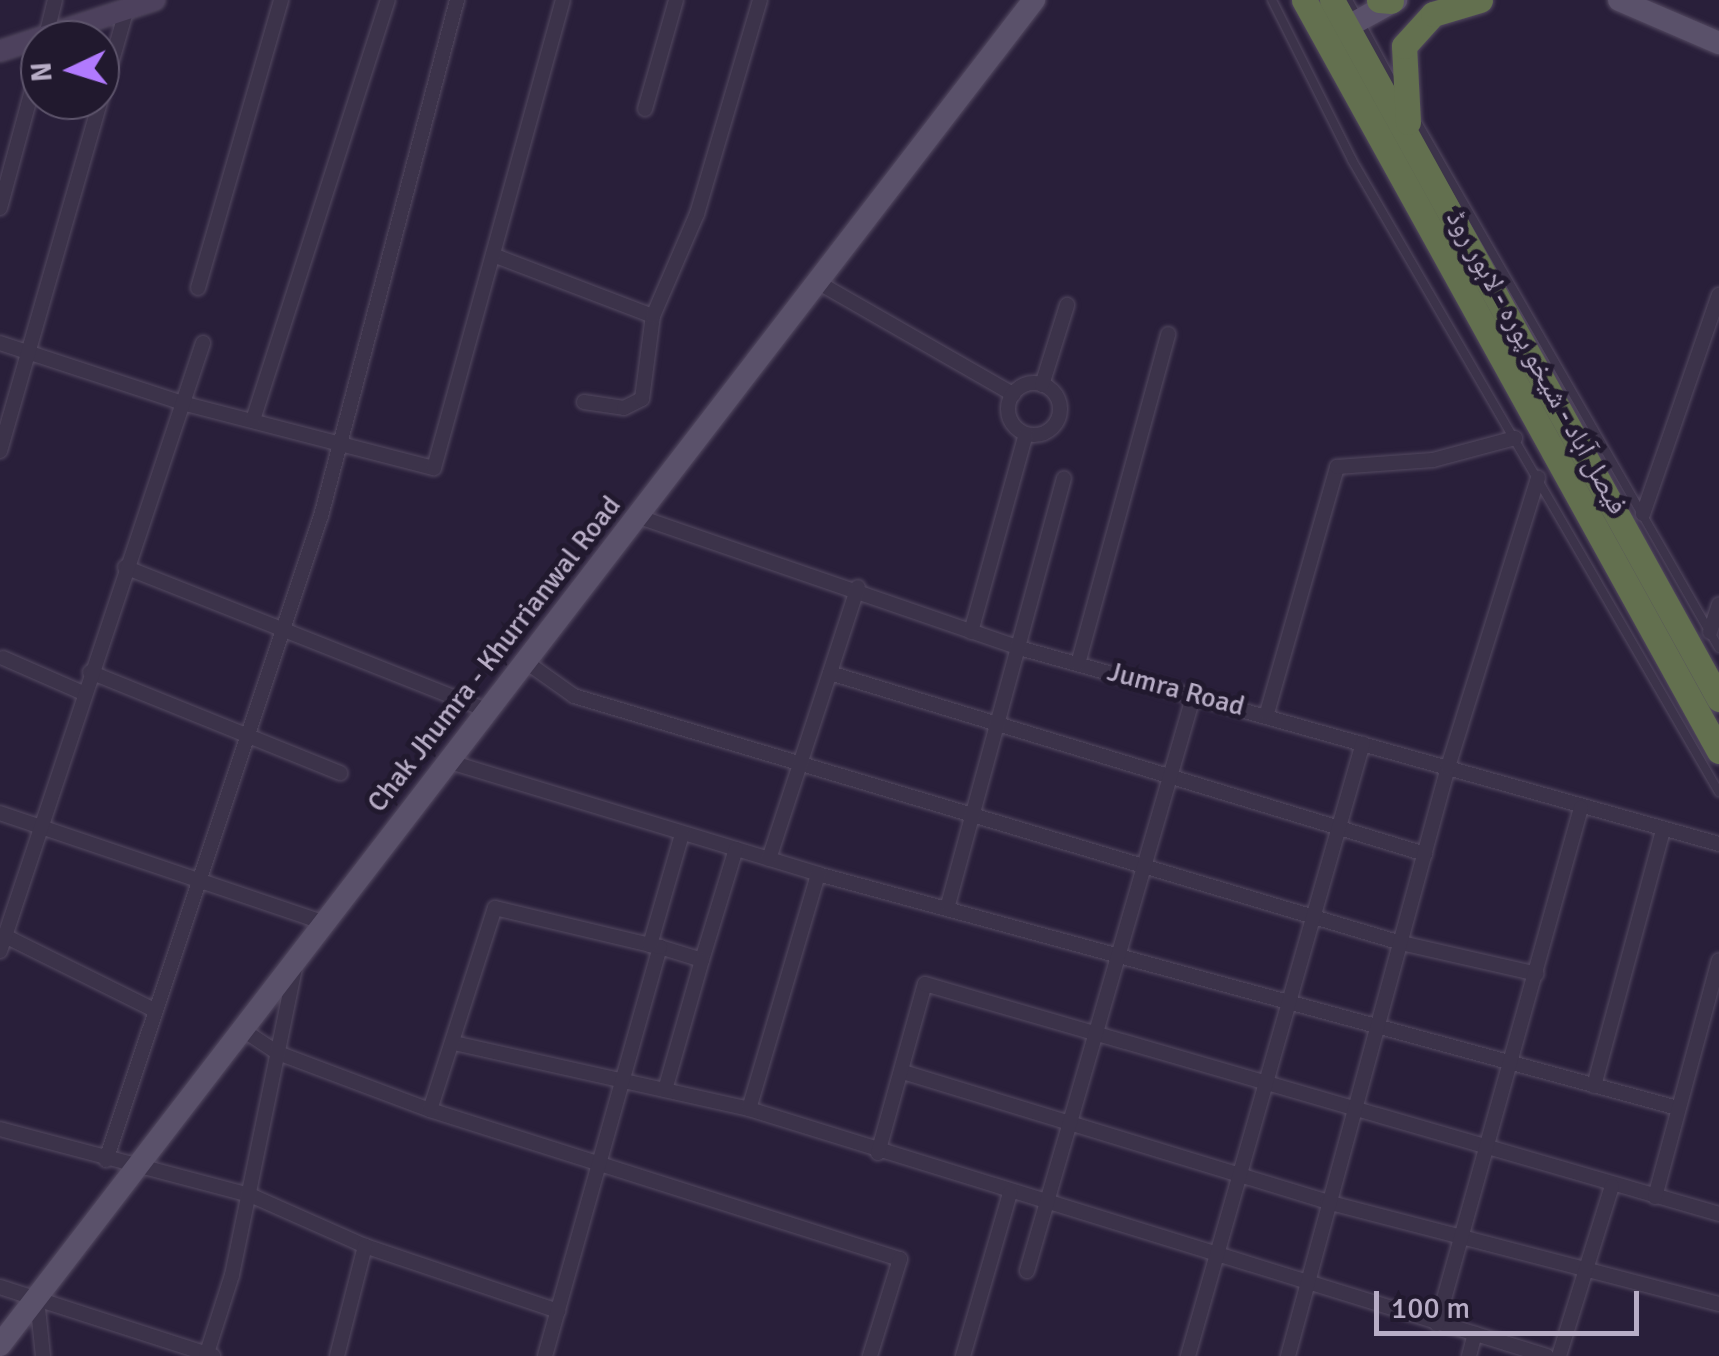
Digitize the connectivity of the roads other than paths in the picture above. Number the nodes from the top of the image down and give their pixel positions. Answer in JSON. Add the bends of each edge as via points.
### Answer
{"nodes":[{"id":1,"x":154,"y":0,"type":"edge"},
{"id":2,"x":282,"y":0,"type":"edge"},
{"id":3,"x":388,"y":0,"type":"edge"},
{"id":4,"x":457,"y":0,"type":"edge"},
{"id":5,"x":563,"y":0,"type":"edge"},
{"id":6,"x":676,"y":0,"type":"edge"},
{"id":7,"x":760,"y":0,"type":"edge"},
{"id":8,"x":1034,"y":0,"type":"edge"},
{"id":9,"x":1272,"y":0,"type":"edge"},
{"id":10,"x":1290,"y":0,"type":"edge"},
{"id":11,"x":1304,"y":0,"type":"edge"},
{"id":12,"x":1332,"y":0,"type":"edge"},
{"id":13,"x":1378,"y":0,"type":"edge"},
{"id":14,"x":1393,"y":0,"type":"edge"},
{"id":15,"x":1480,"y":0,"type":"edge"},
{"id":16,"x":1627,"y":1,"type":"edge"},
{"id":17,"x":127,"y":10,"type":"junction"},
{"id":18,"x":98,"y":20,"type":"edge"},
{"id":19,"x":1339,"y":23,"type":"edge"},
{"id":20,"x":1719,"y":43,"type":"edge"},
{"id":21,"x":1401,"y":96,"type":"junction"},
{"id":22,"x":645,"y":108,"type":"dead end"},
{"id":23,"x":24,"y":120,"type":"edge"},
{"id":24,"x":1434,"y":189,"type":"junction"},
{"id":25,"x":0,"y":208,"type":"edge"},
{"id":26,"x":493,"y":255,"type":"junction"},
{"id":27,"x":819,"y":283,"type":"junction"},
{"id":28,"x":198,"y":288,"type":"dead end"},
{"id":29,"x":1719,"y":294,"type":"edge"},
{"id":30,"x":1067,"y":305,"type":"dead end"},
{"id":31,"x":653,"y":316,"type":"junction"},
{"id":32,"x":1168,"y":334,"type":"dead end"},
{"id":33,"x":0,"y":343,"type":"edge"},
{"id":34,"x":202,"y":343,"type":"dead end"},
{"id":35,"x":29,"y":352,"type":"junction"},
{"id":36,"x":1042,"y":384,"type":"junction"},
{"id":37,"x":1013,"y":394,"type":"junction"},
{"id":38,"x":584,"y":402,"type":"dead end"},
{"id":39,"x":182,"y":403,"type":"junction"},
{"id":40,"x":254,"y":420,"type":"junction"},
{"id":41,"x":1026,"y":434,"type":"junction"},
{"id":42,"x":1516,"y":438,"type":"junction"},
{"id":43,"x":341,"y":448,"type":"junction"},
{"id":44,"x":0,"y":451,"type":"edge"},
{"id":45,"x":1538,"y":478,"type":"junction"},
{"id":46,"x":1064,"y":479,"type":"dead end"},
{"id":47,"x":1643,"y":514,"type":"junction"},
{"id":48,"x":640,"y":518,"type":"junction"},
{"id":49,"x":125,"y":566,"type":"junction"},
{"id":50,"x":858,"y":587,"type":"junction"},
{"id":51,"x":1719,"y":607,"type":"edge"},
{"id":52,"x":286,"y":626,"type":"junction"},
{"id":53,"x":971,"y":632,"type":"junction"},
{"id":54,"x":1710,"y":632,"type":"junction"},
{"id":55,"x":1719,"y":648,"type":"edge"},
{"id":56,"x":1023,"y":649,"type":"junction"},
{"id":57,"x":3,"y":658,"type":"dead end"},
{"id":58,"x":530,"y":664,"type":"junction"},
{"id":59,"x":1078,"y":664,"type":"junction"},
{"id":60,"x":90,"y":672,"type":"junction"},
{"id":61,"x":830,"y":673,"type":"junction"},
{"id":62,"x":83,"y":694,"type":"junction"},
{"id":63,"x":1194,"y":694,"type":"junction"},
{"id":64,"x":1719,"y":699,"type":"edge"},
{"id":65,"x":489,"y":711,"type":"junction"},
{"id":66,"x":1266,"y":713,"type":"junction"},
{"id":67,"x":998,"y":731,"type":"junction"},
{"id":68,"x":244,"y":736,"type":"junction"},
{"id":69,"x":1364,"y":743,"type":"junction"},
{"id":70,"x":1719,"y":751,"type":"edge"},
{"id":71,"x":447,"y":761,"type":"junction"},
{"id":72,"x":799,"y":764,"type":"junction"},
{"id":73,"x":1448,"y":767,"type":"junction"},
{"id":74,"x":340,"y":773,"type":"dead end"},
{"id":75,"x":1168,"y":773,"type":"junction"},
{"id":76,"x":1719,"y":792,"type":"edge"},
{"id":77,"x":1581,"y":808,"type":"junction"},
{"id":78,"x":0,"y":813,"type":"edge"},
{"id":79,"x":974,"y":814,"type":"junction"},
{"id":80,"x":41,"y":826,"type":"junction"},
{"id":81,"x":1344,"y":826,"type":"junction"},
{"id":82,"x":1663,"y":830,"type":"junction"},
{"id":83,"x":682,"y":834,"type":"junction"},
{"id":84,"x":1719,"y":844,"type":"edge"},
{"id":85,"x":736,"y":850,"type":"junction"},
{"id":86,"x":1425,"y":854,"type":"junction"},
{"id":87,"x":769,"y":859,"type":"junction"},
{"id":88,"x":1144,"y":862,"type":"junction"},
{"id":89,"x":818,"y":874,"type":"junction"},
{"id":90,"x":196,"y":878,"type":"junction"},
{"id":91,"x":948,"y":905,"type":"junction"},
{"id":92,"x":1320,"y":915,"type":"junction"},
{"id":93,"x":322,"y":922,"type":"junction"},
{"id":94,"x":1401,"y":943,"type":"junction"},
{"id":95,"x":2,"y":944,"type":"edge"},
{"id":96,"x":655,"y":946,"type":"junction"},
{"id":97,"x":1117,"y":950,"type":"junction"},
{"id":98,"x":297,"y":959,"type":"junction"},
{"id":99,"x":702,"y":960,"type":"junction"},
{"id":100,"x":1719,"y":960,"type":"edge"},
{"id":101,"x":1537,"y":974,"type":"junction"},
{"id":102,"x":1292,"y":1003,"type":"junction"},
{"id":103,"x":154,"y":1010,"type":"junction"},
{"id":104,"x":1376,"y":1027,"type":"junction"},
{"id":105,"x":243,"y":1030,"type":"junction"},
{"id":106,"x":1099,"y":1032,"type":"junction"},
{"id":107,"x":454,"y":1043,"type":"junction"},
{"id":108,"x":278,"y":1053,"type":"junction"},
{"id":109,"x":1512,"y":1064,"type":"junction"},
{"id":110,"x":903,"y":1072,"type":"junction"},
{"id":111,"x":1272,"y":1085,"type":"junction"},
{"id":112,"x":623,"y":1086,"type":"junction"},
{"id":113,"x":1594,"y":1086,"type":"junction"},
{"id":114,"x":665,"y":1090,"type":"junction"},
{"id":115,"x":1674,"y":1107,"type":"junction"},
{"id":116,"x":749,"y":1109,"type":"junction"},
{"id":117,"x":430,"y":1110,"type":"junction"},
{"id":118,"x":1354,"y":1110,"type":"junction"},
{"id":119,"x":1075,"y":1118,"type":"junction"},
{"id":120,"x":0,"y":1129,"type":"edge"},
{"id":121,"x":1488,"y":1150,"type":"junction"},
{"id":122,"x":878,"y":1153,"type":"junction"},
{"id":123,"x":106,"y":1160,"type":"junction"},
{"id":124,"x":600,"y":1167,"type":"junction"},
{"id":125,"x":136,"y":1168,"type":"junction"},
{"id":126,"x":1243,"y":1175,"type":"junction"},
{"id":127,"x":1612,"y":1186,"type":"junction"},
{"id":128,"x":1010,"y":1193,"type":"junction"},
{"id":129,"x":250,"y":1195,"type":"junction"},
{"id":130,"x":1655,"y":1197,"type":"junction"},
{"id":131,"x":1048,"y":1201,"type":"junction"},
{"id":132,"x":1327,"y":1202,"type":"junction"},
{"id":133,"x":1719,"y":1214,"type":"edge"},
{"id":134,"x":1463,"y":1237,"type":"junction"},
{"id":135,"x":365,"y":1246,"type":"junction"},
{"id":136,"x":1216,"y":1257,"type":"junction"},
{"id":137,"x":1591,"y":1269,"type":"junction"},
{"id":138,"x":1026,"y":1270,"type":"dead end"},
{"id":139,"x":0,"y":1288,"type":"edge"},
{"id":140,"x":1308,"y":1289,"type":"junction"},
{"id":141,"x":37,"y":1298,"type":"junction"},
{"id":142,"x":1719,"y":1304,"type":"edge"},
{"id":143,"x":558,"y":1311,"type":"junction"},
{"id":144,"x":1437,"y":1324,"type":"junction"},
{"id":145,"x":1475,"y":1334,"type":"junction"},
{"id":146,"x":0,"y":1345,"type":"edge"},
{"id":147,"x":208,"y":1355,"type":"edge"},
{"id":148,"x":43,"y":1356,"type":"edge"},
{"id":149,"x":337,"y":1356,"type":"edge"},
{"id":150,"x":545,"y":1356,"type":"edge"},
{"id":151,"x":870,"y":1356,"type":"edge"},
{"id":152,"x":962,"y":1356,"type":"edge"},
{"id":153,"x":1188,"y":1356,"type":"edge"},
{"id":154,"x":1288,"y":1356,"type":"edge"},
{"id":155,"x":1469,"y":1356,"type":"edge"},
{"id":156,"x":1547,"y":1356,"type":"edge"},
{"id":157,"x":1559,"y":1356,"type":"edge"}],
"edges":[{"from":1,"to":17,"type":"main road"},
{"from":2,"to":28,"type":"street"},
{"from":3,"to":40,"type":"street"},
{"from":4,"to":43,"type":"street"},
{"from":5,"to":26,"type":"street"},
{"from":6,"to":22,"type":"street"},
{"from":7,"to":31,"type":"street","via":[[697,214]]},
{"from":8,"to":27,"type":"main road","name":"Chak Jhumra - Khurrianwal Road"},
{"from":9,"to":42,"type":"lane","via":[[1352,160]]},
{"from":10,"to":19,"type":"highway"},
{"from":11,"to":19,"type":"highway","name":"فیصل آباد - شیخو پورہ - لاہور روڈ"},
{"from":12,"to":19,"type":"highway","name":"فیصل آباد - شیخو پورہ - لاہور روڈ"},
{"from":13,"to":14,"type":"highway"},
{"from":14,"to":19,"type":"main road"},
{"from":15,"to":21,"type":"highway","via":[[1446,6],[1412,33]]},
{"from":16,"to":20,"type":"main road"},
{"from":17,"to":18,"type":"main road"},
{"from":17,"to":35,"type":"street"},
{"from":19,"to":21,"type":"lane"},
{"from":19,"to":24,"type":"highway","name":"فیصل آباد - شیخو پورہ - لاہور روڈ"},
{"from":19,"to":70,"type":"highway","name":"فیصل آباد - شیخو پورہ - لاہور روڈ"},
{"from":21,"to":24,"type":"highway"},
{"from":21,"to":47,"type":"lane"},
{"from":23,"to":25,"type":"street"},
{"from":24,"to":64,"type":"highway","name":"فیصل آباد - شیخو پورہ - لاہور روڈ"},
{"from":26,"to":31,"type":"street"},
{"from":26,"to":43,"type":"street","via":[[434,468]]},
{"from":27,"to":37,"type":"street"},
{"from":27,"to":48,"type":"main road","name":"Chak Jhumra - Khurrianwal Road"},
{"from":29,"to":47,"type":"street"},
{"from":30,"to":36,"type":"street"},
{"from":31,"to":38,"type":"street","via":[[638,406]]},
{"from":32,"to":59,"type":"street"},
{"from":33,"to":35,"type":"street"},
{"from":34,"to":39,"type":"street"},
{"from":35,"to":39,"type":"street"},
{"from":35,"to":44,"type":"street"},
{"from":36,"to":37,"type":"street"},
{"from":36,"to":41,"type":"street","via":[[1057,398],[1058,418],[1045,433]]},
{"from":37,"to":41,"type":"street","via":[[1011,421]]},
{"from":39,"to":40,"type":"street"},
{"from":39,"to":49,"type":"street"},
{"from":40,"to":43,"type":"street"},
{"from":41,"to":53,"type":"street"},
{"from":42,"to":45,"type":"lane"},
{"from":42,"to":66,"type":"street","via":[[1433,460],[1337,467]]},
{"from":43,"to":52,"type":"street"},
{"from":45,"to":73,"type":"street"},
{"from":45,"to":76,"type":"lane"},
{"from":46,"to":56,"type":"street"},
{"from":47,"to":54,"type":"lane"},
{"from":48,"to":50,"type":"street","name":"Jumra Road"},
{"from":48,"to":58,"type":"main road","name":"Chak Jhumra - Khurrianwal Road"},
{"from":49,"to":52,"type":"street"},
{"from":49,"to":60,"type":"street"},
{"from":50,"to":53,"type":"street","name":"Jumra Road"},
{"from":50,"to":61,"type":"street"},
{"from":51,"to":54,"type":"street"},
{"from":52,"to":65,"type":"street"},
{"from":52,"to":68,"type":"street"},
{"from":53,"to":56,"type":"street","name":"Jumra Road"},
{"from":54,"to":55,"type":"lane"},
{"from":56,"to":59,"type":"street","name":"Jumra Road"},
{"from":56,"to":67,"type":"street"},
{"from":57,"to":62,"type":"street"},
{"from":58,"to":65,"type":"main road","name":"Chak Jhumra - Khurrianwal Road"},
{"from":58,"to":72,"type":"street","via":[[574,696]]},
{"from":59,"to":63,"type":"street","name":"Jumra Road"},
{"from":60,"to":62,"type":"street"},
{"from":60,"to":68,"type":"street"},
{"from":61,"to":67,"type":"street"},
{"from":61,"to":72,"type":"street"},
{"from":62,"to":80,"type":"street"},
{"from":63,"to":66,"type":"street","name":"Jumra Road"},
{"from":63,"to":75,"type":"street"},
{"from":65,"to":71,"type":"main road","name":"Chak Jhumra - Khurrianwal Road"},
{"from":66,"to":69,"type":"street","name":"Jumra Road"},
{"from":67,"to":75,"type":"street"},
{"from":67,"to":79,"type":"street"},
{"from":68,"to":74,"type":"street"},
{"from":68,"to":90,"type":"street"},
{"from":69,"to":73,"type":"street","name":"Jumra Road"},
{"from":69,"to":81,"type":"street"},
{"from":71,"to":83,"type":"street"},
{"from":71,"to":93,"type":"main road","name":"Chak Jhumra - Khurrianwal Road"},
{"from":72,"to":79,"type":"street"},
{"from":72,"to":87,"type":"street"},
{"from":73,"to":77,"type":"street","name":"Jumra Road"},
{"from":73,"to":86,"type":"street"},
{"from":75,"to":81,"type":"street"},
{"from":75,"to":88,"type":"street"},
{"from":77,"to":82,"type":"street","name":"Jumra Road"},
{"from":77,"to":101,"type":"street"},
{"from":78,"to":80,"type":"street"},
{"from":79,"to":88,"type":"street"},
{"from":79,"to":91,"type":"street"},
{"from":80,"to":90,"type":"street"},
{"from":80,"to":95,"type":"street"},
{"from":81,"to":86,"type":"street"},
{"from":81,"to":92,"type":"street"},
{"from":82,"to":84,"type":"street","name":"Jumra Road"},
{"from":82,"to":113,"type":"street"},
{"from":83,"to":85,"type":"street"},
{"from":83,"to":96,"type":"street"},
{"from":85,"to":87,"type":"street"},
{"from":85,"to":99,"type":"street"},
{"from":86,"to":94,"type":"street"},
{"from":87,"to":89,"type":"street"},
{"from":88,"to":92,"type":"street"},
{"from":88,"to":97,"type":"street"},
{"from":89,"to":91,"type":"street"},
{"from":89,"to":116,"type":"street"},
{"from":90,"to":93,"type":"street"},
{"from":90,"to":103,"type":"street"},
{"from":91,"to":97,"type":"street"},
{"from":92,"to":94,"type":"street"},
{"from":92,"to":102,"type":"street"},
{"from":93,"to":98,"type":"main road","name":"Chak Jhumra - Khurrianwal Road"},
{"from":94,"to":101,"type":"street"},
{"from":94,"to":104,"type":"street"},
{"from":95,"to":103,"type":"street"},
{"from":96,"to":99,"type":"street"},
{"from":96,"to":107,"type":"street","via":[[496,908]]},
{"from":96,"to":112,"type":"street"},
{"from":97,"to":102,"type":"street"},
{"from":97,"to":106,"type":"street"},
{"from":98,"to":105,"type":"main road","name":"Chak Jhumra - Khurrianwal Road"},
{"from":98,"to":108,"type":"street"},
{"from":99,"to":114,"type":"street"},
{"from":100,"to":115,"type":"street"},
{"from":101,"to":109,"type":"street"},
{"from":102,"to":104,"type":"street"},
{"from":102,"to":111,"type":"street"},
{"from":103,"to":123,"type":"street"},
{"from":104,"to":109,"type":"street"},
{"from":104,"to":118,"type":"street"},
{"from":105,"to":108,"type":"street"},
{"from":105,"to":125,"type":"main road","name":"Chak Jhumra - Khurrianwal Road"},
{"from":106,"to":110,"type":"street","via":[[925,984]]},
{"from":106,"to":111,"type":"street"},
{"from":106,"to":119,"type":"street"},
{"from":107,"to":112,"type":"street"},
{"from":107,"to":117,"type":"street"},
{"from":108,"to":117,"type":"street"},
{"from":108,"to":129,"type":"street"},
{"from":109,"to":113,"type":"street"},
{"from":109,"to":121,"type":"street"},
{"from":110,"to":119,"type":"street"},
{"from":110,"to":122,"type":"street"},
{"from":111,"to":118,"type":"street"},
{"from":111,"to":126,"type":"street"},
{"from":112,"to":114,"type":"street"},
{"from":112,"to":124,"type":"street"},
{"from":113,"to":115,"type":"street"},
{"from":114,"to":116,"type":"street"},
{"from":115,"to":130,"type":"street"},
{"from":116,"to":122,"type":"street"},
{"from":117,"to":124,"type":"street"},
{"from":118,"to":121,"type":"street"},
{"from":118,"to":132,"type":"street"},
{"from":119,"to":126,"type":"street"},
{"from":119,"to":131,"type":"street"},
{"from":120,"to":123,"type":"street"},
{"from":121,"to":127,"type":"street"},
{"from":121,"to":134,"type":"street"},
{"from":122,"to":128,"type":"street"},
{"from":123,"to":125,"type":"street"},
{"from":124,"to":143,"type":"street"},
{"from":124,"to":151,"type":"street","via":[[900,1259]]},
{"from":125,"to":129,"type":"street"},
{"from":125,"to":141,"type":"main road","name":"Chak Jhumra - Khurrianwal Road"},
{"from":126,"to":132,"type":"street"},
{"from":126,"to":136,"type":"street"},
{"from":127,"to":130,"type":"street"},
{"from":127,"to":137,"type":"street"},
{"from":128,"to":131,"type":"street"},
{"from":128,"to":152,"type":"street"},
{"from":129,"to":135,"type":"street"},
{"from":129,"to":147,"type":"street"},
{"from":130,"to":133,"type":"street"},
{"from":131,"to":136,"type":"street"},
{"from":131,"to":138,"type":"street"},
{"from":132,"to":134,"type":"street"},
{"from":132,"to":140,"type":"street"},
{"from":134,"to":137,"type":"street"},
{"from":134,"to":144,"type":"street"},
{"from":135,"to":143,"type":"street"},
{"from":135,"to":149,"type":"street"},
{"from":136,"to":140,"type":"street"},
{"from":136,"to":153,"type":"street"},
{"from":137,"to":142,"type":"street"},
{"from":137,"to":157,"type":"street"},
{"from":139,"to":141,"type":"street"},
{"from":140,"to":144,"type":"street"},
{"from":140,"to":154,"type":"street"},
{"from":141,"to":146,"type":"main road","name":"Chak Jhumra - Khurrianwal Road"},
{"from":141,"to":147,"type":"street"},
{"from":141,"to":148,"type":"street"},
{"from":143,"to":150,"type":"street"},
{"from":144,"to":145,"type":"street"},
{"from":145,"to":155,"type":"street"},
{"from":145,"to":156,"type":"street"}]}
